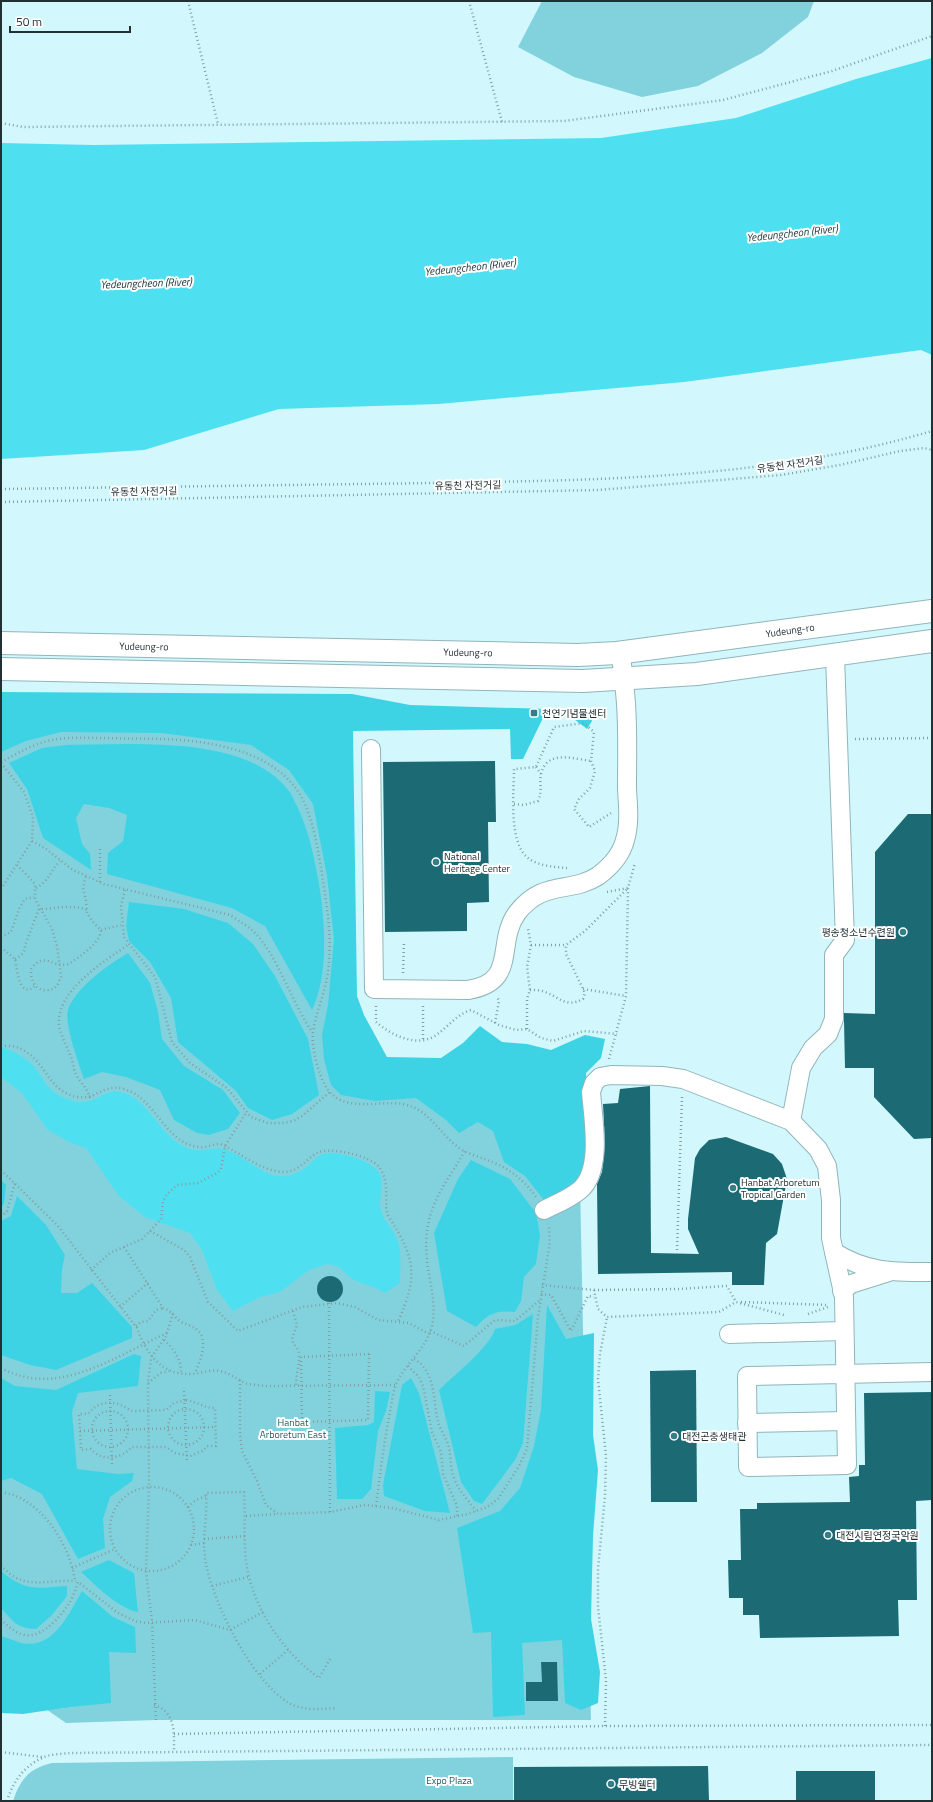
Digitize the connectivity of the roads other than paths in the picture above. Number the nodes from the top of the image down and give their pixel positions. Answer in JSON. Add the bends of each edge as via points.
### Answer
{"nodes":[{"id":1,"x":932,"y":611,"type":"edge"},
{"id":2,"x":932,"y":641,"type":"edge"},
{"id":3,"x":1,"y":643,"type":"edge"},
{"id":4,"x":621,"y":652,"type":"junction"},
{"id":5,"x":835,"y":656,"type":"junction"},
{"id":6,"x":1,"y":669,"type":"edge"},
{"id":7,"x":623,"y":679,"type":"junction"},
{"id":8,"x":371,"y":749,"type":"dead end"},
{"id":9,"x":791,"y":1121,"type":"junction"},
{"id":10,"x":544,"y":1210,"type":"road end"},
{"id":11,"x":834,"y":1252,"type":"junction"},
{"id":12,"x":889,"y":1272,"type":"junction"},
{"id":13,"x":932,"y":1272,"type":"edge"},
{"id":14,"x":842,"y":1291,"type":"junction"},
{"id":15,"x":844,"y":1331,"type":"junction"},
{"id":16,"x":729,"y":1334,"type":"dead end"},
{"id":17,"x":932,"y":1372,"type":"edge"},
{"id":18,"x":845,"y":1374,"type":"junction"},
{"id":19,"x":846,"y":1421,"type":"junction"},
{"id":20,"x":747,"y":1423,"type":"junction"}],
"edges":[{"from":1,"to":4,"type":"main road","name":"Yudeung-ro"},
{"from":2,"to":5,"type":"main road"},
{"from":3,"to":4,"type":"main road","name":"Yudeung-ro","via":[[578,654]]},
{"from":4,"to":7,"type":"lane"},
{"from":5,"to":7,"type":"main road","via":[[697,674]]},
{"from":5,"to":9,"type":"lane","via":[[845,940],[834,955],[834,1019],[828,1034],[813,1048],[801,1068]]},
{"from":6,"to":7,"type":"main road","via":[[535,682]]},
{"from":7,"to":8,"type":"lane","via":[[626,703],[628,821],[620,854],[610,867],[596,877],[542,892],[525,904],[511,924],[504,964],[498,975],[489,984],[478,988],[374,990]]},
{"from":9,"to":10,"type":"lane","via":[[683,1079],[662,1076],[604,1077],[594,1083],[591,1092],[594,1161],[588,1178],[580,1190]]},
{"from":9,"to":11,"type":"lane","via":[[818,1149],[827,1166]]},
{"from":11,"to":12,"type":"lane","via":[[844,1258]]},
{"from":11,"to":14,"type":"lane"},
{"from":12,"to":13,"type":"lane"},
{"from":12,"to":14,"type":"lane","via":[[851,1284]]},
{"from":14,"to":15,"type":"lane"},
{"from":15,"to":16,"type":"lane"},
{"from":15,"to":18,"type":"lane"},
{"from":17,"to":18,"type":"lane"},
{"from":18,"to":19,"type":"lane"},
{"from":18,"to":20,"type":"lane","via":[[746,1376]]},
{"from":19,"to":20,"type":"lane"},
{"from":19,"to":20,"type":"lane","via":[[847,1465],[839,1466],[748,1467]]}]}
